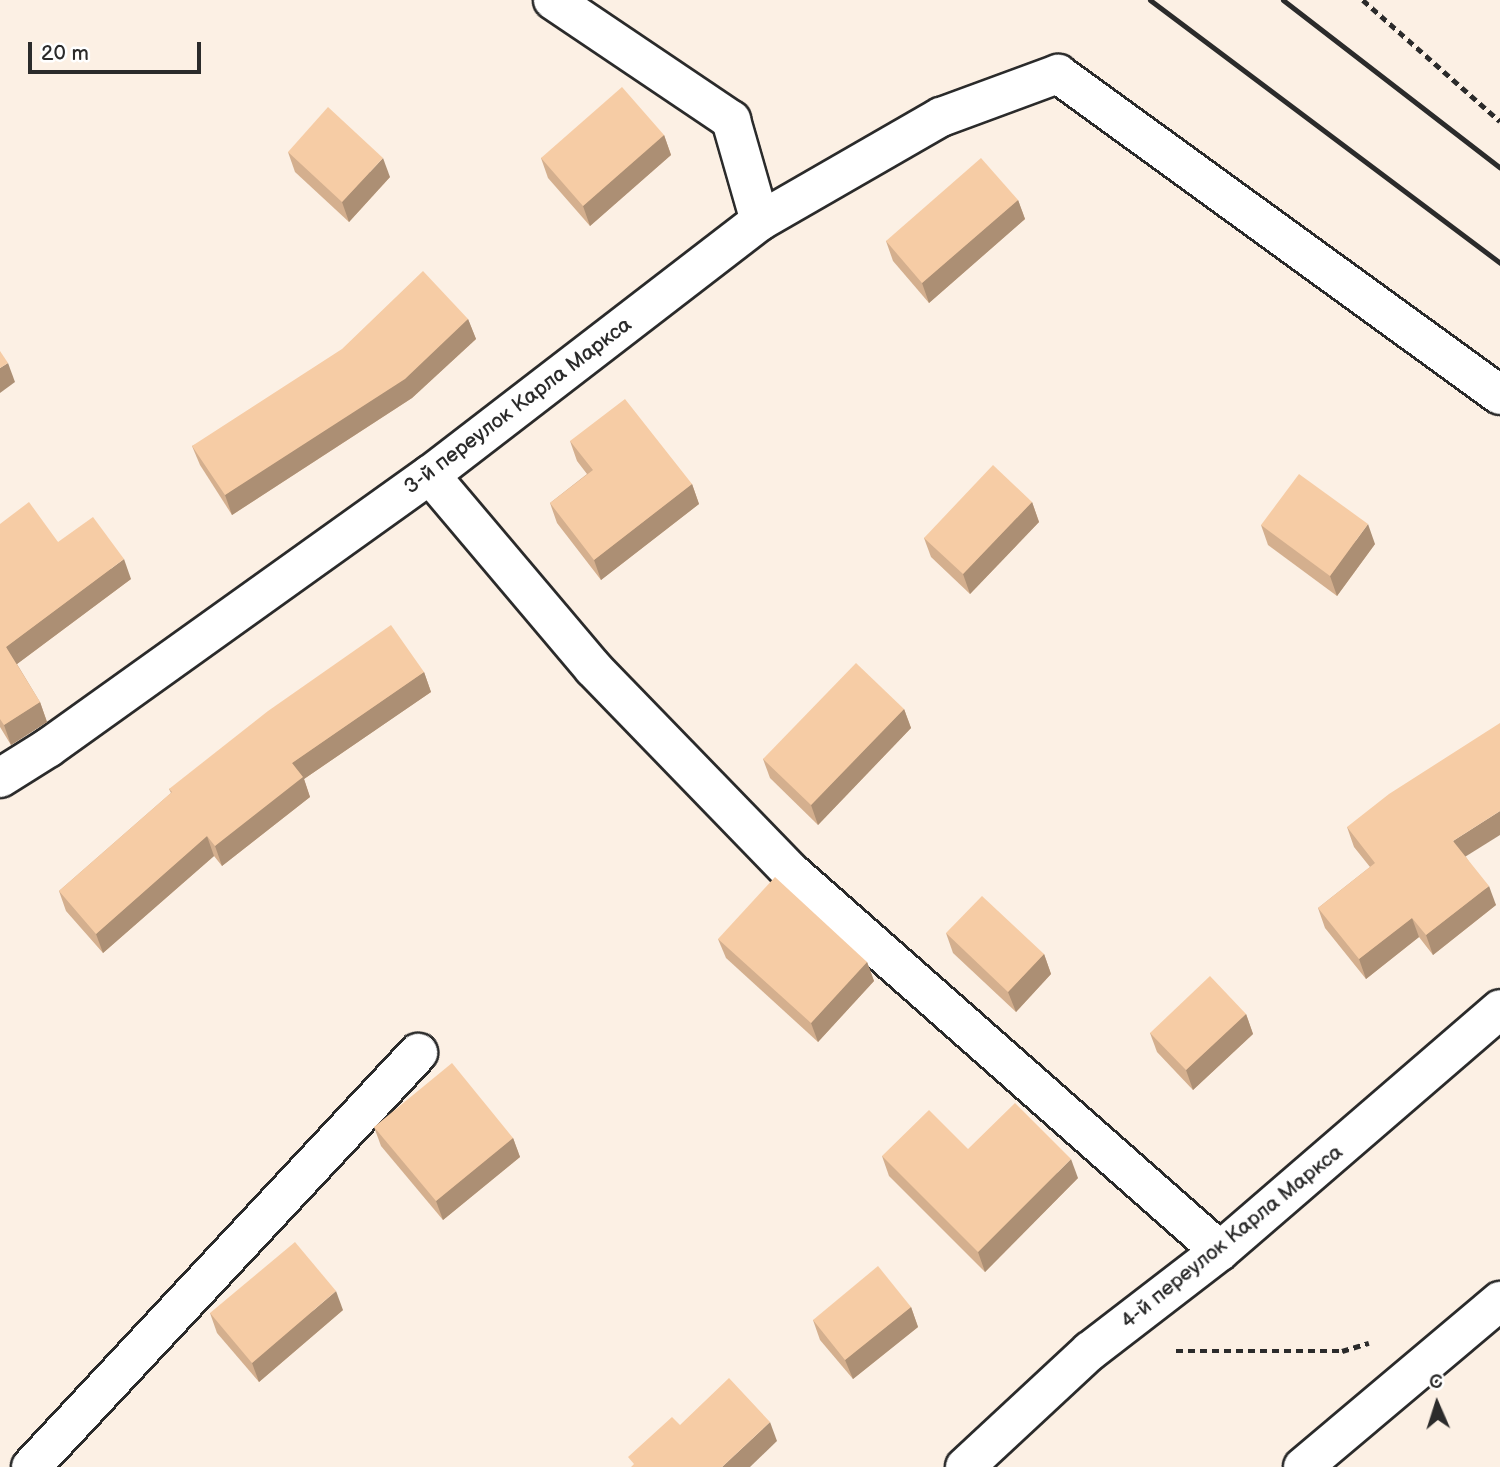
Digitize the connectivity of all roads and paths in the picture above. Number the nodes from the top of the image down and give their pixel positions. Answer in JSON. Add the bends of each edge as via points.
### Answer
{"nodes":[{"id":1,"x":552,"y":0,"type":"edge"},
{"id":2,"x":1363,"y":0,"type":"edge"},
{"id":3,"x":1500,"y":121,"type":"edge"},
{"id":4,"x":760,"y":221,"type":"junction"},
{"id":5,"x":1500,"y":395,"type":"edge"},
{"id":6,"x":430,"y":474,"type":"junction"},
{"id":7,"x":0,"y":778,"type":"edge"},
{"id":8,"x":1500,"y":1009,"type":"edge"},
{"id":9,"x":418,"y":1053,"type":"dead end"},
{"id":10,"x":1220,"y":1251,"type":"junction"},
{"id":11,"x":1500,"y":1301,"type":"edge"},
{"id":12,"x":1379,"y":1340,"type":"dead end"},
{"id":13,"x":1174,"y":1351,"type":"dead end"},
{"id":14,"x":31,"y":1467,"type":"edge"},
{"id":15,"x":965,"y":1467,"type":"edge"},
{"id":16,"x":1303,"y":1467,"type":"edge"}],
"edges":[{"from":1,"to":4,"type":"street","via":[[731,120]]},
{"from":2,"to":3,"type":"path"},
{"from":4,"to":5,"type":"street","name":"3-й переулок Карла Маркса","via":[[941,117],[1058,74]]},
{"from":4,"to":6,"type":"street","name":"3-й переулок Карла Маркса"},
{"from":6,"to":7,"type":"street","name":"3-й переулок Карла Маркса"},
{"from":6,"to":10,"type":"street","via":[[593,668],[792,873]]},
{"from":8,"to":10,"type":"street","name":"4-й переулок Карла Маркса"},
{"from":9,"to":14,"type":"street"},
{"from":10,"to":15,"type":"street","name":"4-й переулок Карла Маркса","via":[[1090,1350]]},
{"from":11,"to":16,"type":"street"},
{"from":12,"to":13,"type":"path","via":[[1342,1351]]}]}
